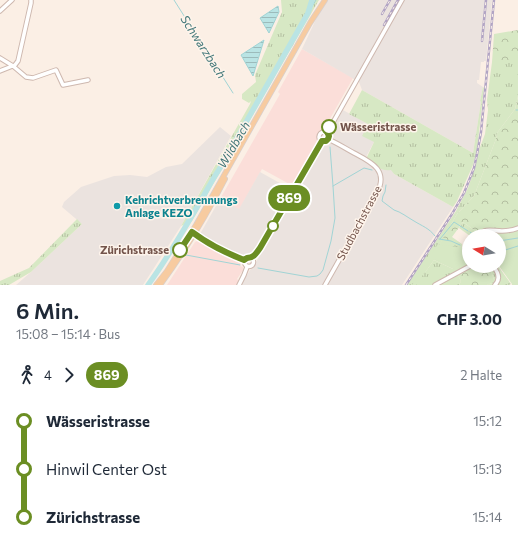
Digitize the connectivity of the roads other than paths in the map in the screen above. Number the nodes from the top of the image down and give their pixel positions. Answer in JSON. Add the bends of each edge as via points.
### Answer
{"nodes":[{"id":1,"x":12,"y":0,"type":"edge"},
{"id":2,"x":31,"y":0,"type":"edge"},
{"id":3,"x":325,"y":0,"type":"edge"},
{"id":4,"x":402,"y":0,"type":"edge"},
{"id":5,"x":0,"y":11,"type":"edge"},
{"id":6,"x":0,"y":58,"type":"edge"},
{"id":7,"x":13,"y":66,"type":"junction"},
{"id":8,"x":0,"y":71,"type":"edge"},
{"id":9,"x":88,"y":80,"type":"dead end"},
{"id":10,"x":327,"y":132,"type":"junction"},
{"id":11,"x":328,"y":139,"type":"junction"},
{"id":12,"x":322,"y":141,"type":"junction"},
{"id":13,"x":518,"y":228,"type":"edge"},
{"id":14,"x":506,"y":230,"type":"edge"},
{"id":15,"x":193,"y":233,"type":"junction"},
{"id":16,"x":251,"y":258,"type":"junction"},
{"id":17,"x":244,"y":260,"type":"junction"},
{"id":18,"x":246,"y":267,"type":"junction"},
{"id":19,"x":462,"y":271,"type":"edge"},
{"id":20,"x":497,"y":273,"type":"edge"},
{"id":21,"x":441,"y":284,"type":"edge"},
{"id":22,"x":156,"y":285,"type":"edge"},
{"id":23,"x":160,"y":285,"type":"edge"},
{"id":24,"x":239,"y":285,"type":"edge"},
{"id":25,"x":325,"y":285,"type":"edge"},
{"id":26,"x":435,"y":285,"type":"edge"},
{"id":27,"x":495,"y":285,"type":"edge"}],
"edges":[{"from":1,"to":5,"type":"street"},
{"from":2,"to":7,"type":"street","via":[[18,61]]},
{"from":3,"to":15,"type":"main road","via":[[230,166],[217,195]]},
{"from":4,"to":10,"type":"street"},
{"from":6,"to":7,"type":"street"},
{"from":7,"to":8,"type":"street"},
{"from":7,"to":9,"type":"street","via":[[26,77],[33,78],[56,70],[63,85]]},
{"from":10,"to":11,"type":"street"},
{"from":10,"to":12,"type":"street","via":[[320,134],[319,138]]},
{"from":11,"to":12,"type":"street"},
{"from":11,"to":25,"type":"street","name":"Studbachstrasse","via":[[372,163],[381,180],[377,193]]},
{"from":12,"to":16,"type":"street","via":[[260,248]]},
{"from":13,"to":14,"type":"street"},
{"from":15,"to":17,"type":"street"},
{"from":15,"to":22,"type":"main road"},
{"from":15,"to":23,"type":"main road","via":[[174,267]]},
{"from":16,"to":17,"type":"street"},
{"from":16,"to":18,"type":"street","via":[[253,265]]},
{"from":17,"to":18,"type":"street"},
{"from":18,"to":24,"type":"street"},
{"from":19,"to":21,"type":"street"},
{"from":20,"to":27,"type":"street","via":[[499,277]]},
{"from":21,"to":26,"type":"street"}]}
